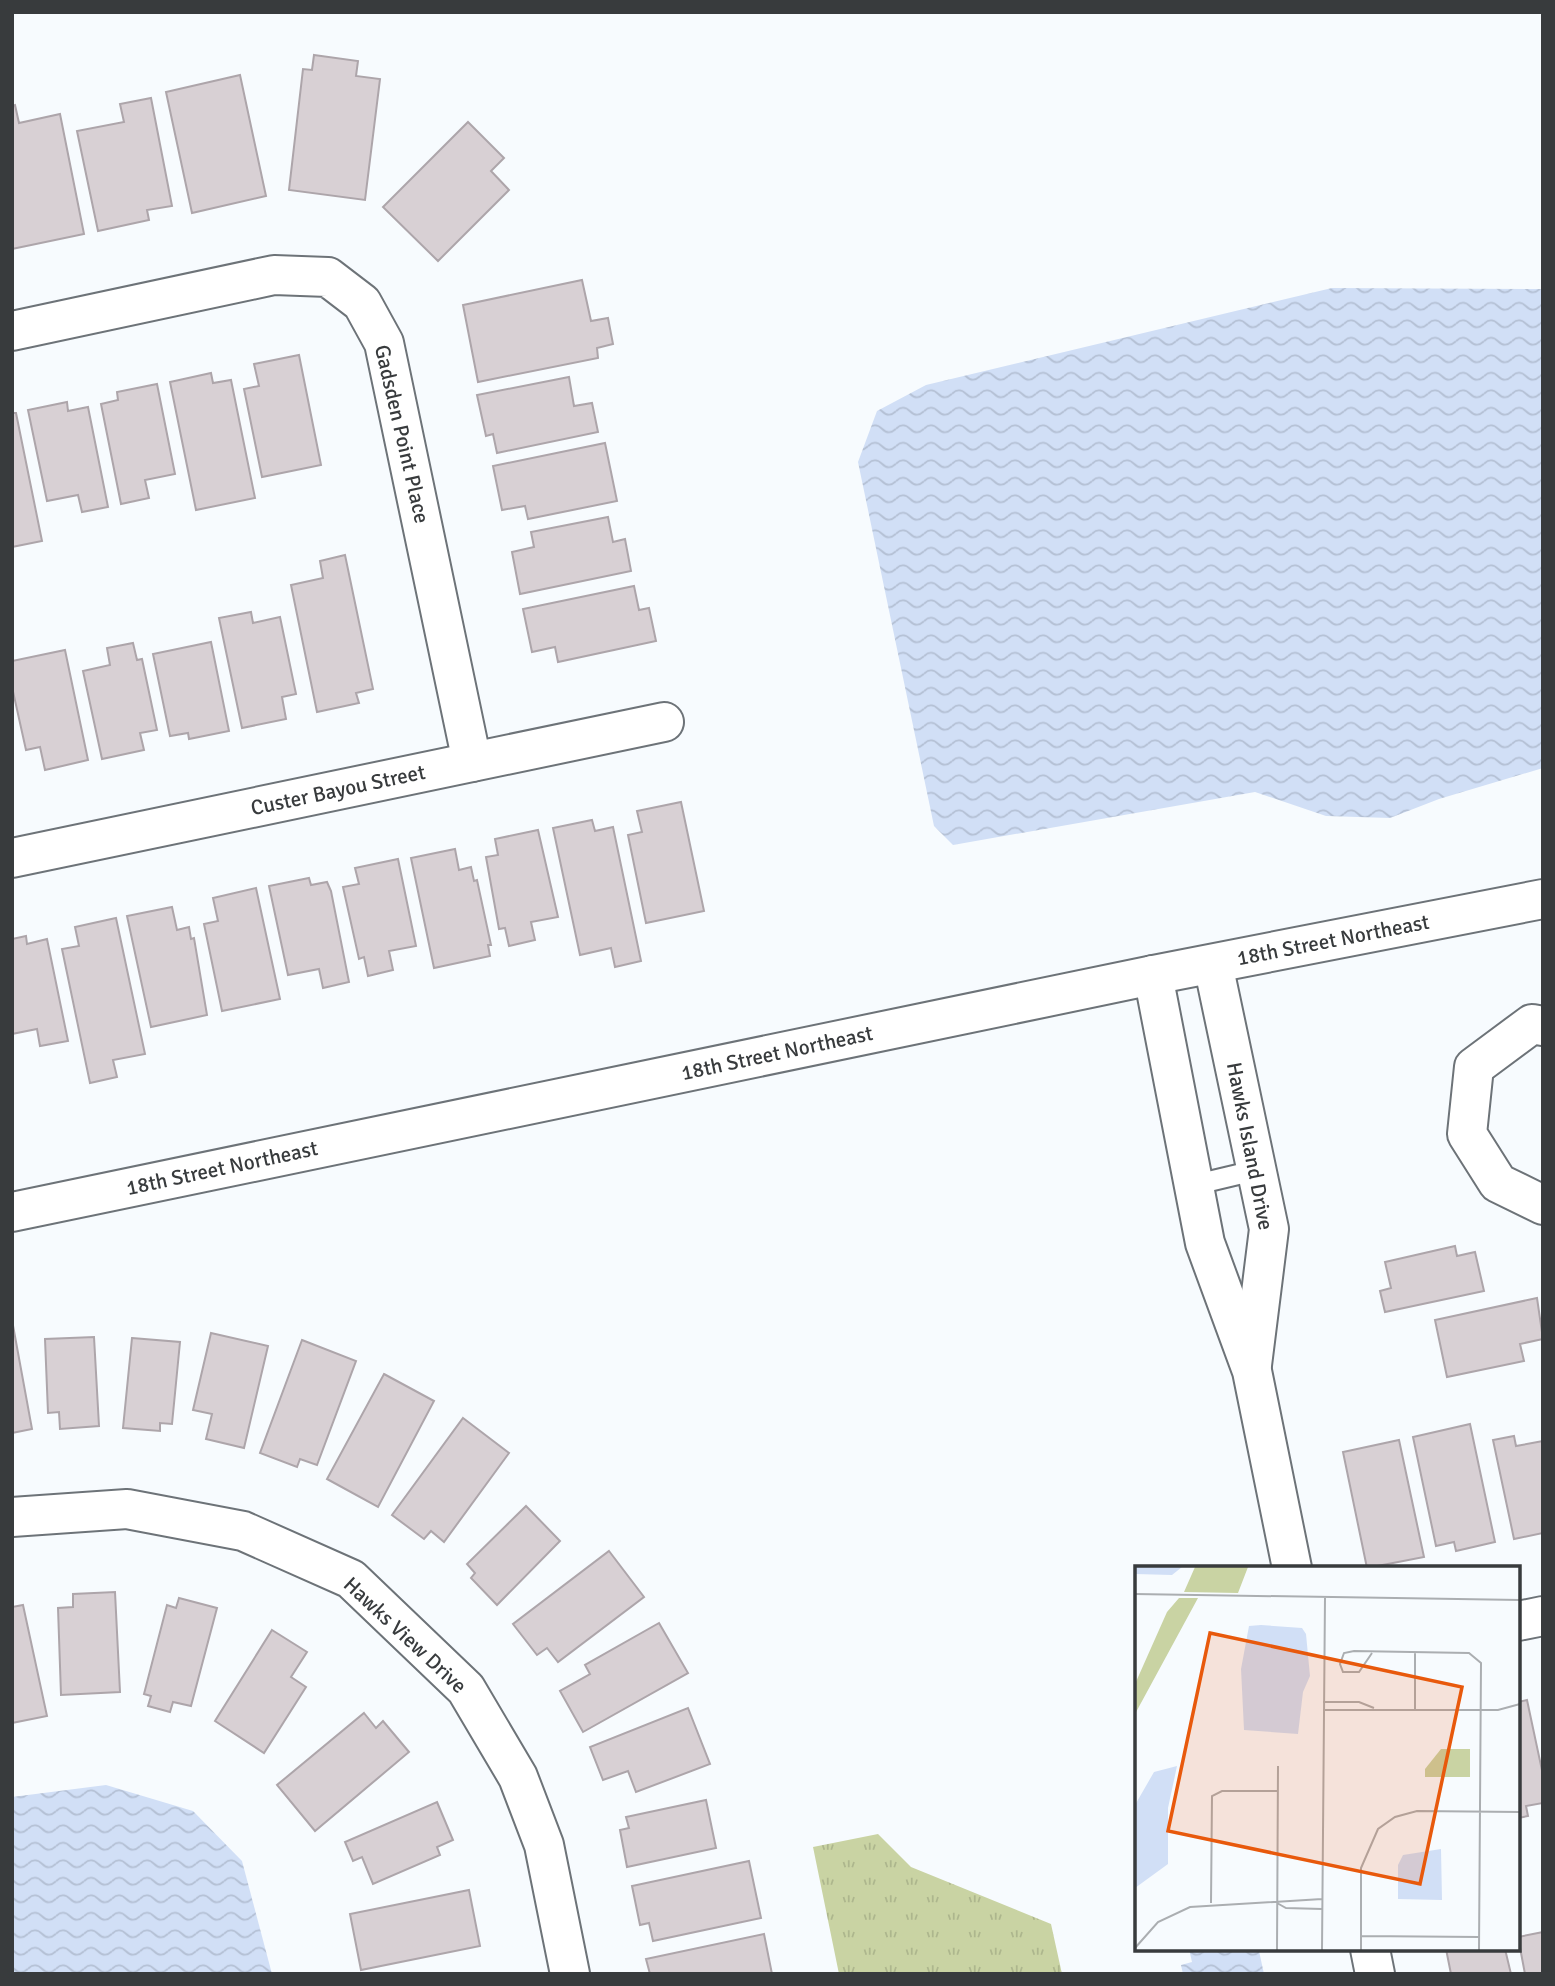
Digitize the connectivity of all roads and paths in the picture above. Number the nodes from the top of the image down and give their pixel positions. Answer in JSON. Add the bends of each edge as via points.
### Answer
{"nodes":[{"id":1,"x":12,"y":331,"type":"edge"},
{"id":2,"x":664,"y":722,"type":"dead end"},
{"id":3,"x":472,"y":762,"type":"junction"},
{"id":4,"x":12,"y":858,"type":"edge"},
{"id":5,"x":1543,"y":899,"type":"edge"},
{"id":6,"x":1213,"y":964,"type":"junction"},
{"id":7,"x":1153,"y":975,"type":"junction"},
{"id":8,"x":1543,"y":1026,"type":"edge"},
{"id":9,"x":1257,"y":1170,"type":"junction"},
{"id":10,"x":1194,"y":1185,"type":"junction"},
{"id":11,"x":1543,"y":1205,"type":"edge"},
{"id":12,"x":12,"y":1212,"type":"edge"},
{"id":13,"x":1252,"y":1371,"type":"junction"},
{"id":14,"x":12,"y":1517,"type":"edge"},
{"id":15,"x":1292,"y":1566,"type":"edge"},
{"id":16,"x":1543,"y":1616,"type":"edge"},
{"id":17,"x":1520,"y":1621,"type":"edge"},
{"id":18,"x":1370,"y":1951,"type":"edge"},
{"id":19,"x":570,"y":1974,"type":"edge"},
{"id":20,"x":1375,"y":1974,"type":"edge"}],
"edges":[{"from":1,"to":3,"type":"street","name":"Gadsden Point Place","via":[[274,275],[328,277],[362,303],[384,344]]},
{"from":2,"to":3,"type":"street","name":"Custer Bayou Street"},
{"from":3,"to":4,"type":"street","name":"Custer Bayou Street"},
{"from":5,"to":6,"type":"street","name":"18th Street Northeast"},
{"from":6,"to":7,"type":"street","name":"18th Street Northeast"},
{"from":6,"to":9,"type":"street","name":"Hawks Island Drive"},
{"from":7,"to":10,"type":"street","name":"Hawks Island Drive"},
{"from":7,"to":12,"type":"street","name":"18th Street Northeast"},
{"from":8,"to":11,"type":"street","via":[[1531,1024],[1474,1067],[1467,1134],[1498,1183]]},
{"from":9,"to":10,"type":"lane"},
{"from":9,"to":13,"type":"street","name":"Hawks Island Drive","via":[[1269,1229]]},
{"from":10,"to":13,"type":"street","name":"Hawks Island Drive","via":[[1205,1243]]},
{"from":13,"to":15,"type":"street","name":"Hawks Island Drive"},
{"from":14,"to":19,"type":"street","name":"Hawks View Drive","via":[[127,1509],[243,1531],[351,1579],[466,1689],[519,1777],[544,1845]]},
{"from":16,"to":17,"type":"street"},
{"from":18,"to":20,"type":"street"}]}
